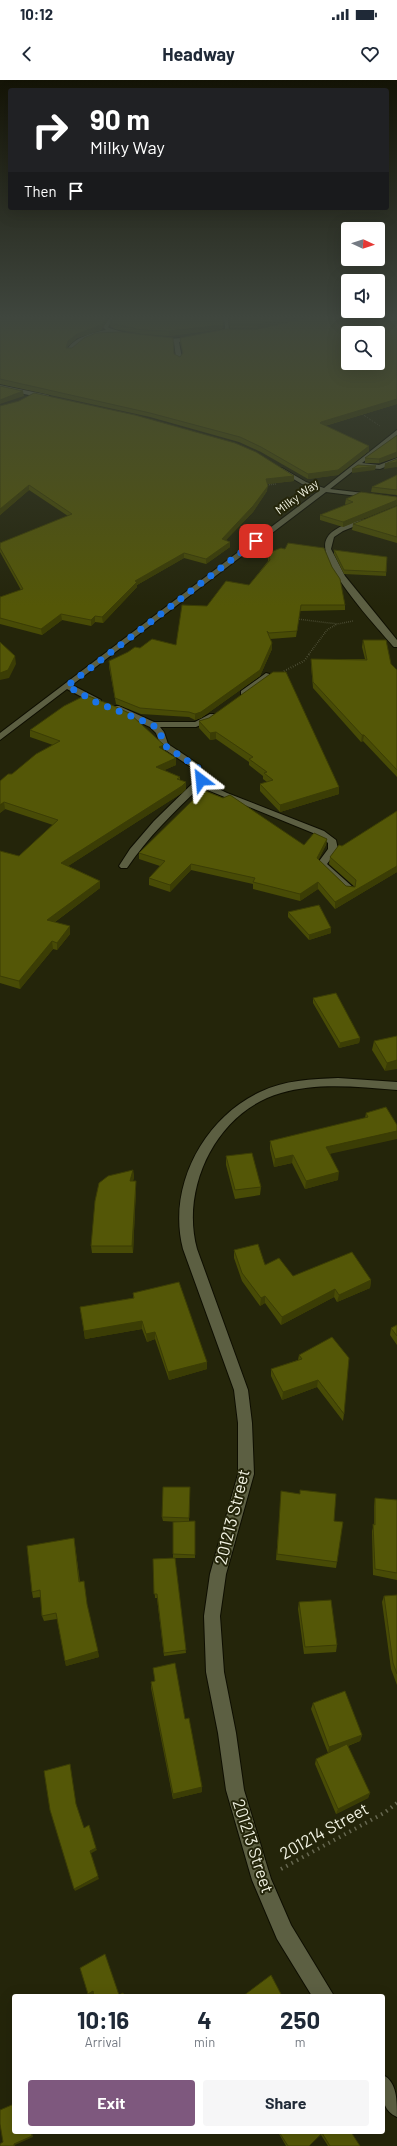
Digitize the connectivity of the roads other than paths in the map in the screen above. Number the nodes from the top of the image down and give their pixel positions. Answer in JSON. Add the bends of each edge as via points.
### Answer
{"nodes":[{"id":1,"x":395,"y":434,"type":"edge"},
{"id":2,"x":397,"y":460,"type":"edge"},
{"id":3,"x":356,"y":465,"type":"junction"},
{"id":4,"x":276,"y":466,"type":"edge"},
{"id":5,"x":325,"y":490,"type":"junction"},
{"id":6,"x":397,"y":500,"type":"edge"},
{"id":7,"x":374,"y":517,"type":"edge"},
{"id":8,"x":397,"y":645,"type":"edge"},
{"id":9,"x":269,"y":675,"type":"edge"},
{"id":10,"x":67,"y":686,"type":"junction"},
{"id":11,"x":235,"y":700,"type":"edge"},
{"id":12,"x":223,"y":708,"type":"edge"},
{"id":13,"x":153,"y":725,"type":"junction"},
{"id":14,"x":0,"y":738,"type":"edge"},
{"id":15,"x":199,"y":784,"type":"junction"},
{"id":16,"x":124,"y":866,"type":"dead end"},
{"id":17,"x":350,"y":890,"type":"edge"},
{"id":18,"x":397,"y":1086,"type":"edge"},
{"id":19,"x":323,"y":1994,"type":"edge"},
{"id":20,"x":385,"y":2088,"type":"edge"},
{"id":21,"x":397,"y":2106,"type":"edge"}],
"edges":[{"from":1,"to":3,"type":"street","name":"Milky Way"},
{"from":2,"to":3,"type":"street","via":[[380,467]]},
{"from":3,"to":5,"type":"street","name":"Milky Way"},
{"from":4,"to":5,"type":"street","via":[[304,483]]},
{"from":5,"to":6,"type":"street"},
{"from":5,"to":10,"type":"street","name":"Milky Way"},
{"from":7,"to":8,"type":"street","via":[[334,534],[329,538],[327,547],[330,561],[340,576]]},
{"from":9,"to":11,"type":"street"},
{"from":10,"to":13,"type":"street","via":[[96,702]]},
{"from":10,"to":14,"type":"street","name":"Milky Way"},
{"from":12,"to":13,"type":"street","via":[[205,721],[196,724]]},
{"from":13,"to":15,"type":"street","via":[[160,732],[164,745],[198,768],[201,780]]},
{"from":15,"to":16,"type":"street","via":[[153,827]]},
{"from":15,"to":17,"type":"street","via":[[321,833],[333,842],[333,849],[322,864]]},
{"from":18,"to":19,"type":"street","name":"201213 Street","via":[[320,1082],[278,1090],[262,1096],[239,1111],[220,1130],[202,1154],[193,1175],[185,1226],[190,1249],[241,1390],[245,1423],[246,1474],[218,1574],[212,1616],[215,1672],[235,1790],[262,1880],[284,1932]]},
{"from":20,"to":21,"type":"street"}]}
